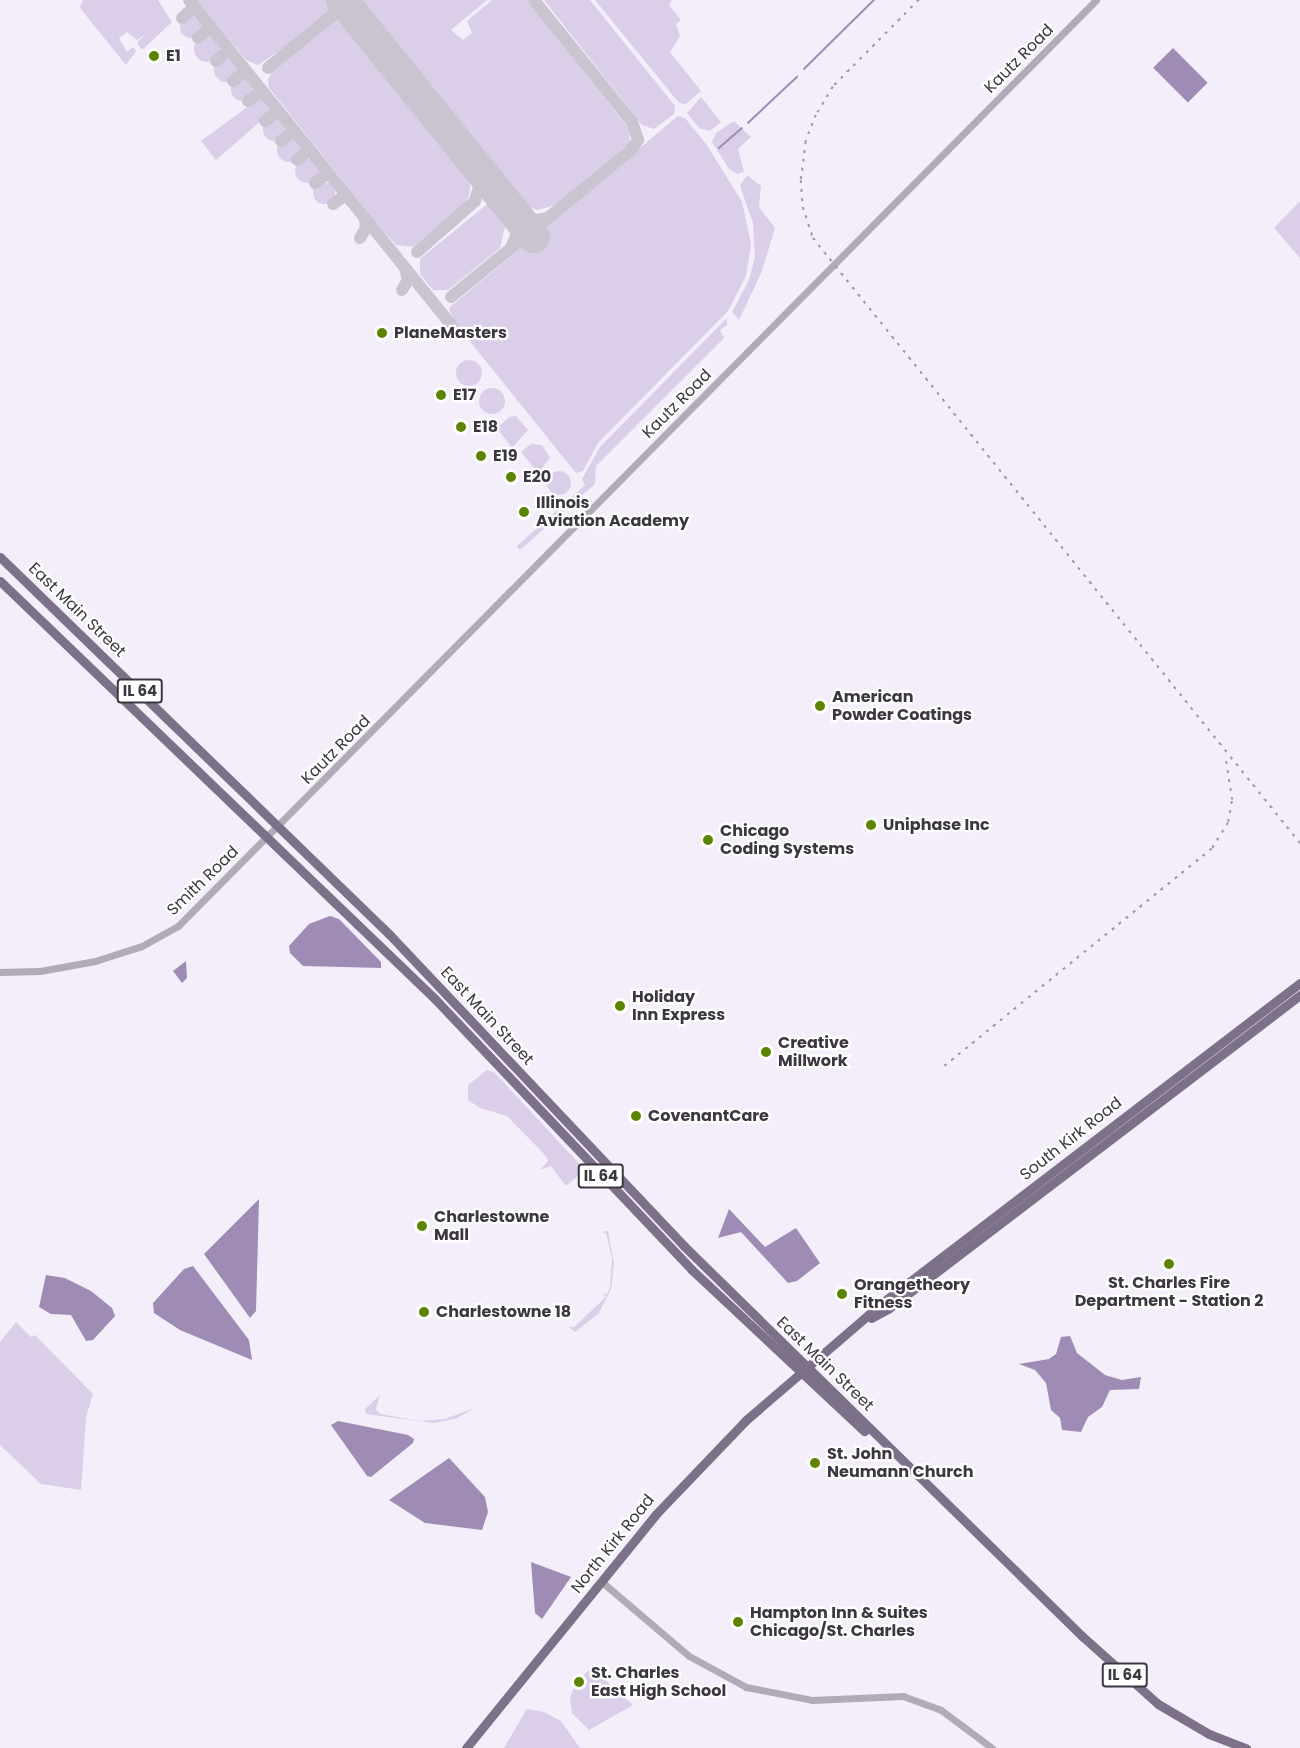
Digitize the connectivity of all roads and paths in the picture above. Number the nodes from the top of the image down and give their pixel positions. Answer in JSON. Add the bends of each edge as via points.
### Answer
{"nodes":[{"id":1,"x":1096,"y":0,"type":"edge"},
{"id":2,"x":0,"y":557,"type":"edge"},
{"id":3,"x":0,"y":581,"type":"edge"},
{"id":4,"x":278,"y":828,"type":"junction"},
{"id":5,"x":269,"y":837,"type":"junction"},
{"id":6,"x":0,"y":972,"type":"edge"},
{"id":7,"x":1300,"y":983,"type":"edge"},
{"id":8,"x":1300,"y":995,"type":"edge"},
{"id":9,"x":863,"y":1322,"type":"junction"},
{"id":10,"x":802,"y":1371,"type":"junction"},
{"id":11,"x":602,"y":1582,"type":"junction"},
{"id":12,"x":466,"y":1748,"type":"edge"},
{"id":13,"x":992,"y":1748,"type":"edge"},
{"id":14,"x":1246,"y":1748,"type":"edge"}],
"edges":[{"from":1,"to":4,"type":"street","name":"Kautz Road"},
{"from":2,"to":4,"type":"main road","name":"East Main Street","number":"IL 64"},
{"from":3,"to":5,"type":"main road","name":"East Main Street","number":"IL 64"},
{"from":4,"to":5,"type":"street","name":"Smith Road"},
{"from":4,"to":10,"type":"main road","name":"East Main Street","number":"IL 64","via":[[389,934]]},
{"from":5,"to":6,"type":"street","name":"Smith Road","via":[[178,926],[142,946],[65,967]]},
{"from":5,"to":10,"type":"main road","name":"East Main Street","number":"IL 64","via":[[435,999],[648,1225]]},
{"from":7,"to":9,"type":"main road","name":"South Kirk Road","via":[[883,1302]]},
{"from":8,"to":9,"type":"main road","name":"South Kirk Road","via":[[888,1309]]},
{"from":9,"to":10,"type":"main road","name":"South Kirk Road"},
{"from":10,"to":11,"type":"main road","name":"North Kirk Road","via":[[696,1469]]},
{"from":10,"to":14,"type":"main road","name":"East Main Street","number":"IL 64","via":[[1158,1704],[1209,1734]]},
{"from":11,"to":12,"type":"main road","name":"North Kirk Road"},
{"from":11,"to":13,"type":"street","via":[[690,1656],[746,1687],[812,1700],[903,1696],[941,1710]]}]}
